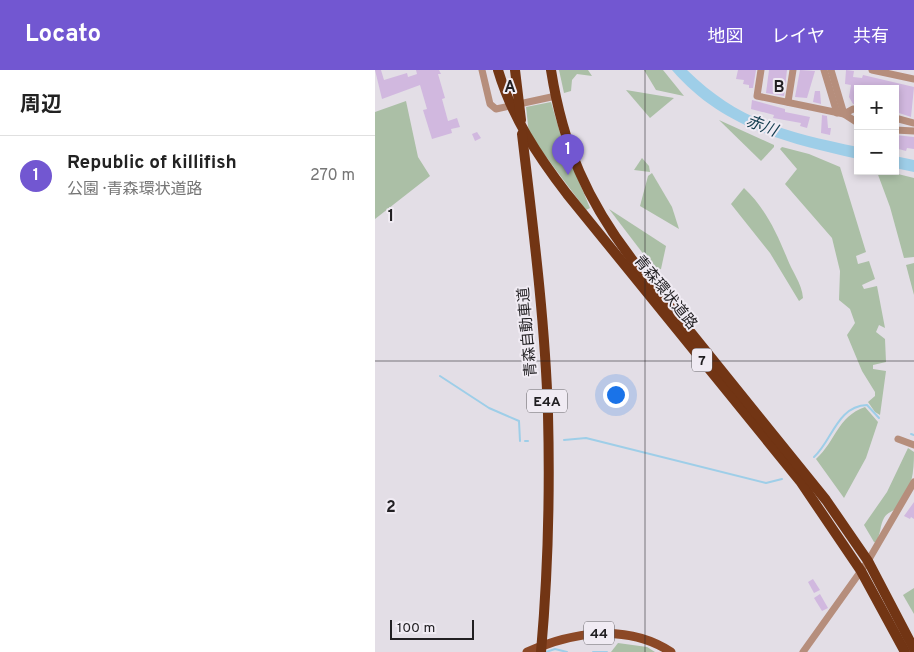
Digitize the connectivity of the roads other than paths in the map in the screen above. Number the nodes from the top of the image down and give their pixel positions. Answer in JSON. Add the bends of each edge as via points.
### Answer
{"nodes":[{"id":1,"x":481,"y":70,"type":"edge"},
{"id":2,"x":498,"y":70,"type":"edge"},
{"id":3,"x":515,"y":70,"type":"edge"},
{"id":4,"x":551,"y":70,"type":"edge"},
{"id":5,"x":761,"y":70,"type":"edge"},
{"id":6,"x":793,"y":70,"type":"edge"},
{"id":7,"x":824,"y":70,"type":"edge"},
{"id":8,"x":831,"y":70,"type":"edge"},
{"id":9,"x":872,"y":70,"type":"edge"},
{"id":10,"x":914,"y":79,"type":"edge"},
{"id":11,"x":555,"y":96,"type":"junction"},
{"id":12,"x":788,"y":102,"type":"junction"},
{"id":13,"x":511,"y":106,"type":"junction"},
{"id":14,"x":854,"y":109,"type":"edge"},
{"id":15,"x":841,"y":113,"type":"junction"},
{"id":16,"x":899,"y":119,"type":"edge"},
{"id":17,"x":854,"y":121,"type":"edge"},
{"id":18,"x":914,"y":123,"type":"edge"},
{"id":19,"x":899,"y":130,"type":"edge"},
{"id":20,"x":914,"y":131,"type":"edge"},
{"id":21,"x":899,"y":439,"type":"dead end"},
{"id":22,"x":914,"y":445,"type":"edge"},
{"id":23,"x":914,"y":482,"type":"edge"},
{"id":24,"x":868,"y":562,"type":"junction"},
{"id":25,"x":861,"y":571,"type":"junction"},
{"id":26,"x":914,"y":648,"type":"edge"},
{"id":27,"x":527,"y":652,"type":"edge"},
{"id":28,"x":541,"y":652,"type":"edge"},
{"id":29,"x":671,"y":652,"type":"edge"},
{"id":30,"x":803,"y":652,"type":"edge"},
{"id":31,"x":905,"y":652,"type":"edge"}],
"edges":[{"from":1,"to":13,"type":"street","via":[[492,108]]},
{"from":2,"to":13,"type":"highway","name":"青森環状道路","number":"7"},
{"from":3,"to":28,"type":"highway","name":"青森自動車道","number":"E4A","via":[[544,340],[548,413]]},
{"from":4,"to":11,"type":"highway","name":"青森環状道路","number":"7"},
{"from":5,"to":12,"type":"street","via":[[757,96]]},
{"from":6,"to":12,"type":"street"},
{"from":7,"to":15,"type":"street"},
{"from":8,"to":15,"type":"street"},
{"from":9,"to":10,"type":"street"},
{"from":11,"to":13,"type":"street"},
{"from":11,"to":24,"type":"highway","name":"青森環状道路","number":"7","via":[[575,166],[606,224],[805,473]]},
{"from":12,"to":15,"type":"street"},
{"from":13,"to":25,"type":"highway","name":"青森環状道路","number":"7","via":[[549,171],[794,474]]},
{"from":14,"to":15,"type":"street"},
{"from":15,"to":17,"type":"street"},
{"from":16,"to":18,"type":"street"},
{"from":19,"to":20,"type":"street"},
{"from":21,"to":22,"type":"street"},
{"from":23,"to":24,"type":"street"},
{"from":24,"to":25,"type":"street"},
{"from":24,"to":26,"type":"highway","name":"青森環状道路","number":"7"},
{"from":25,"to":30,"type":"street"},
{"from":25,"to":31,"type":"highway","name":"青森環状道路","number":"7"},
{"from":27,"to":29,"type":"main road","number":"44","via":[[581,634],[609,633],[641,639]]}]}
